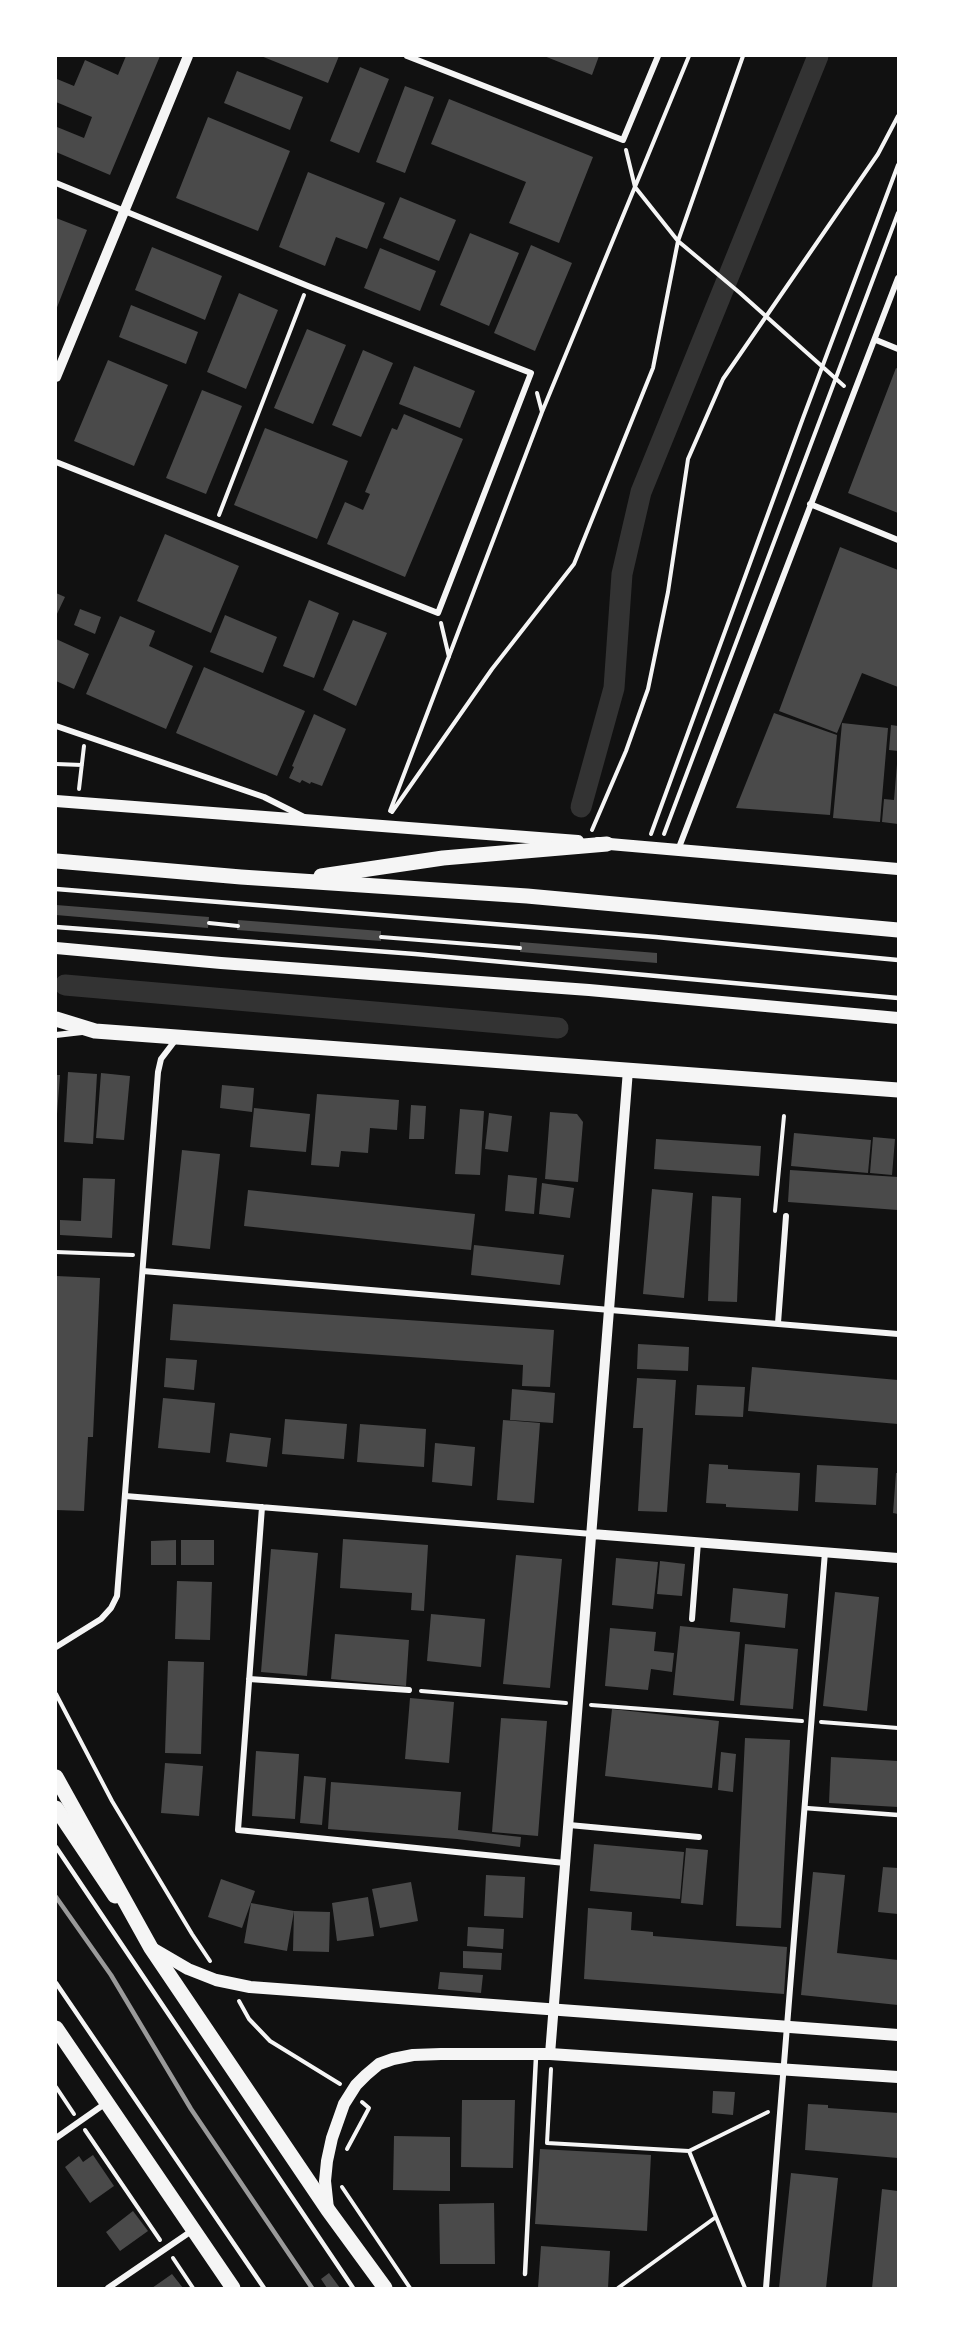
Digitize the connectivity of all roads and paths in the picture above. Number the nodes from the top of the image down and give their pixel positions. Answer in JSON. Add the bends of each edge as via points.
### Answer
{"nodes":[{"id":1,"x":188,"y":56,"type":"edge"},
{"id":2,"x":407,"y":56,"type":"edge"},
{"id":3,"x":658,"y":56,"type":"edge"},
{"id":4,"x":689,"y":56,"type":"edge"},
{"id":5,"x":743,"y":56,"type":"edge"},
{"id":6,"x":898,"y":116,"type":"edge"},
{"id":7,"x":624,"y":140,"type":"junction"},
{"id":8,"x":898,"y":165,"type":"edge"},
{"id":9,"x":56,"y":183,"type":"edge"},
{"id":10,"x":635,"y":187,"type":"junction"},
{"id":11,"x":124,"y":211,"type":"junction"},
{"id":12,"x":898,"y":213,"type":"edge"},
{"id":13,"x":678,"y":241,"type":"junction"},
{"id":14,"x":898,"y":278,"type":"edge"},
{"id":15,"x":308,"y":286,"type":"junction"},
{"id":16,"x":766,"y":317,"type":"junction"},
{"id":17,"x":876,"y":340,"type":"junction"},
{"id":18,"x":898,"y":349,"type":"edge"},
{"id":19,"x":822,"y":367,"type":"junction"},
{"id":20,"x":56,"y":377,"type":"edge"},
{"id":21,"x":836,"y":380,"type":"junction"},
{"id":22,"x":854,"y":394,"type":"junction"},
{"id":23,"x":56,"y":462,"type":"edge"},
{"id":24,"x":810,"y":504,"type":"junction"},
{"id":25,"x":215,"y":525,"type":"junction"},
{"id":26,"x":898,"y":540,"type":"edge"},
{"id":27,"x":438,"y":613,"type":"junction"},
{"id":28,"x":449,"y":657,"type":"junction"},
{"id":29,"x":56,"y":726,"type":"edge"},
{"id":30,"x":85,"y":736,"type":"junction"},
{"id":31,"x":56,"y":764,"type":"edge"},
{"id":32,"x":82,"y":765,"type":"junction"},
{"id":33,"x":56,"y":801,"type":"edge"},
{"id":34,"x":78,"y":803,"type":"junction"},
{"id":35,"x":310,"y":820,"type":"junction"},
{"id":36,"x":386,"y":826,"type":"junction"},
{"id":37,"x":587,"y":842,"type":"junction"},
{"id":38,"x":607,"y":844,"type":"junction"},
{"id":39,"x":652,"y":848,"type":"junction"},
{"id":40,"x":678,"y":850,"type":"junction"},
{"id":41,"x":56,"y":861,"type":"edge"},
{"id":42,"x":898,"y":869,"type":"edge"},
{"id":43,"x":291,"y":881,"type":"junction"},
{"id":44,"x":56,"y":890,"type":"edge"},
{"id":45,"x":209,"y":923,"type":"dead end"},
{"id":46,"x":238,"y":926,"type":"dead end"},
{"id":47,"x":56,"y":927,"type":"edge"},
{"id":48,"x":898,"y":930,"type":"edge"},
{"id":49,"x":381,"y":937,"type":"dead end"},
{"id":50,"x":56,"y":948,"type":"edge"},
{"id":51,"x":520,"y":948,"type":"dead end"},
{"id":52,"x":898,"y":960,"type":"edge"},
{"id":53,"x":898,"y":998,"type":"edge"},
{"id":54,"x":898,"y":1018,"type":"edge"},
{"id":55,"x":56,"y":1019,"type":"edge"},
{"id":56,"x":56,"y":1028,"type":"edge"},
{"id":57,"x":95,"y":1031,"type":"junction"},
{"id":58,"x":56,"y":1035,"type":"edge"},
{"id":59,"x":178,"y":1038,"type":"junction"},
{"id":60,"x":628,"y":1070,"type":"junction"},
{"id":61,"x":898,"y":1090,"type":"edge"},
{"id":62,"x":784,"y":1116,"type":"dead end"},
{"id":63,"x":775,"y":1215,"type":"dead end"},
{"id":64,"x":786,"y":1216,"type":"dead end"},
{"id":65,"x":56,"y":1252,"type":"edge"},
{"id":66,"x":144,"y":1255,"type":"junction"},
{"id":67,"x":143,"y":1271,"type":"junction"},
{"id":68,"x":610,"y":1309,"type":"junction"},
{"id":69,"x":778,"y":1323,"type":"junction"},
{"id":70,"x":898,"y":1334,"type":"edge"},
{"id":71,"x":125,"y":1496,"type":"junction"},
{"id":72,"x":262,"y":1507,"type":"junction"},
{"id":73,"x":592,"y":1534,"type":"junction"},
{"id":74,"x":698,"y":1542,"type":"junction"},
{"id":75,"x":825,"y":1552,"type":"junction"},
{"id":76,"x":898,"y":1558,"type":"edge"},
{"id":77,"x":692,"y":1619,"type":"dead end"},
{"id":78,"x":56,"y":1647,"type":"edge"},
{"id":79,"x":249,"y":1680,"type":"junction"},
{"id":80,"x":409,"y":1690,"type":"joint"},
{"id":81,"x":56,"y":1694,"type":"edge"},
{"id":82,"x":578,"y":1704,"type":"junction"},
{"id":83,"x":811,"y":1722,"type":"junction"},
{"id":84,"x":898,"y":1728,"type":"edge"},
{"id":85,"x":56,"y":1777,"type":"edge"},
{"id":86,"x":56,"y":1808,"type":"edge"},
{"id":87,"x":805,"y":1808,"type":"junction"},
{"id":88,"x":898,"y":1815,"type":"edge"},
{"id":89,"x":569,"y":1825,"type":"junction"},
{"id":90,"x":699,"y":1837,"type":"dead end"},
{"id":91,"x":56,"y":1847,"type":"edge"},
{"id":92,"x":566,"y":1863,"type":"junction"},
{"id":93,"x":151,"y":1948,"type":"junction"},
{"id":94,"x":215,"y":1967,"type":"dead end"},
{"id":95,"x":56,"y":1983,"type":"edge"},
{"id":96,"x":235,"y":1994,"type":"dead end"},
{"id":97,"x":554,"y":2010,"type":"junction"},
{"id":98,"x":787,"y":2026,"type":"junction"},
{"id":99,"x":56,"y":2028,"type":"edge"},
{"id":100,"x":898,"y":2035,"type":"edge"},
{"id":101,"x":536,"y":2054,"type":"junction"},
{"id":102,"x":550,"y":2054,"type":"junction"},
{"id":103,"x":552,"y":2068,"type":"dead end"},
{"id":104,"x":784,"y":2069,"type":"junction"},
{"id":105,"x":898,"y":2077,"type":"edge"},
{"id":106,"x":340,"y":2084,"type":"dead end"},
{"id":107,"x":56,"y":2087,"type":"edge"},
{"id":108,"x":106,"y":2103,"type":"junction"},
{"id":109,"x":369,"y":2108,"type":"dead end"},
{"id":110,"x":769,"y":2112,"type":"dead end"},
{"id":111,"x":79,"y":2122,"type":"junction"},
{"id":112,"x":56,"y":2138,"type":"edge"},
{"id":113,"x":689,"y":2151,"type":"junction"},
{"id":114,"x":345,"y":2152,"type":"dead end"},
{"id":115,"x":340,"y":2179,"type":"dead end"},
{"id":116,"x":328,"y":2210,"type":"junction"},
{"id":117,"x":716,"y":2217,"type":"junction"},
{"id":118,"x":193,"y":2230,"type":"junction"},
{"id":119,"x":166,"y":2248,"type":"junction"},
{"id":120,"x":525,"y":2274,"type":"dead end"},
{"id":121,"x":108,"y":2289,"type":"edge"},
{"id":122,"x":193,"y":2289,"type":"edge"},
{"id":123,"x":233,"y":2289,"type":"edge"},
{"id":124,"x":264,"y":2289,"type":"edge"},
{"id":125,"x":353,"y":2289,"type":"edge"},
{"id":126,"x":385,"y":2289,"type":"edge"},
{"id":127,"x":410,"y":2289,"type":"edge"},
{"id":128,"x":618,"y":2289,"type":"edge"},
{"id":129,"x":745,"y":2289,"type":"edge"},
{"id":130,"x":766,"y":2289,"type":"edge"}],
"edges":[{"from":1,"to":11,"type":"street"},
{"from":2,"to":7,"type":"street"},
{"from":3,"to":7,"type":"street"},
{"from":4,"to":10,"type":"path"},
{"from":5,"to":13,"type":"path"},
{"from":6,"to":16,"type":"path","via":[[878,154]]},
{"from":7,"to":10,"type":"path"},
{"from":8,"to":19,"type":"path"},
{"from":9,"to":11,"type":"street"},
{"from":10,"to":13,"type":"path"},
{"from":10,"to":28,"type":"path","via":[[542,412]]},
{"from":11,"to":15,"type":"street"},
{"from":11,"to":20,"type":"street"},
{"from":12,"to":21,"type":"path"},
{"from":13,"to":16,"type":"path"},
{"from":13,"to":36,"type":"path","via":[[653,368],[574,564],[492,669],[393,809]]},
{"from":14,"to":17,"type":"street"},
{"from":15,"to":25,"type":"path"},
{"from":15,"to":27,"type":"street","via":[[531,373]]},
{"from":16,"to":19,"type":"path"},
{"from":16,"to":37,"type":"path","via":[[723,379],[688,459],[669,592],[648,689]]},
{"from":17,"to":18,"type":"street"},
{"from":17,"to":22,"type":"street"},
{"from":19,"to":21,"type":"path"},
{"from":19,"to":39,"type":"path"},
{"from":21,"to":22,"type":"path"},
{"from":21,"to":39,"type":"path"},
{"from":22,"to":24,"type":"street"},
{"from":23,"to":25,"type":"street"},
{"from":24,"to":26,"type":"street"},
{"from":24,"to":40,"type":"street"},
{"from":25,"to":27,"type":"street"},
{"from":27,"to":28,"type":"path"},
{"from":28,"to":36,"type":"path"},
{"from":29,"to":30,"type":"street"},
{"from":30,"to":32,"type":"path"},
{"from":30,"to":35,"type":"street","via":[[264,797]]},
{"from":31,"to":32,"type":"path"},
{"from":32,"to":34,"type":"path"},
{"from":33,"to":34,"type":"main road"},
{"from":34,"to":35,"type":"main road"},
{"from":35,"to":36,"type":"main road"},
{"from":36,"to":37,"type":"main road"},
{"from":37,"to":38,"type":"main road"},
{"from":38,"to":39,"type":"main road"},
{"from":38,"to":43,"type":"main road","via":[[443,858]]},
{"from":39,"to":40,"type":"main road"},
{"from":40,"to":42,"type":"main road"},
{"from":41,"to":43,"type":"main road"},
{"from":43,"to":48,"type":"main road","via":[[527,896]]},
{"from":44,"to":52,"type":"lane"},
{"from":45,"to":46,"type":"path"},
{"from":47,"to":53,"type":"lane","via":[[438,956]]},
{"from":49,"to":51,"type":"path"},
{"from":50,"to":54,"type":"main road"},
{"from":55,"to":57,"type":"main road"},
{"from":56,"to":57,"type":"main road"},
{"from":57,"to":58,"type":"street"},
{"from":57,"to":59,"type":"main road"},
{"from":59,"to":60,"type":"main road"},
{"from":59,"to":66,"type":"street","via":[[161,1059],[158,1072]]},
{"from":60,"to":61,"type":"main road"},
{"from":60,"to":68,"type":"street"},
{"from":62,"to":63,"type":"path"},
{"from":64,"to":69,"type":"street"},
{"from":65,"to":66,"type":"path"},
{"from":66,"to":67,"type":"street"},
{"from":67,"to":68,"type":"street"},
{"from":67,"to":71,"type":"street"},
{"from":68,"to":69,"type":"street"},
{"from":68,"to":73,"type":"street"},
{"from":69,"to":70,"type":"street"},
{"from":71,"to":72,"type":"street"},
{"from":71,"to":78,"type":"street","via":[[117,1596],[101,1619]]},
{"from":72,"to":73,"type":"street"},
{"from":72,"to":79,"type":"street"},
{"from":73,"to":74,"type":"street"},
{"from":73,"to":82,"type":"street"},
{"from":74,"to":75,"type":"street"},
{"from":74,"to":77,"type":"street"},
{"from":75,"to":76,"type":"street"},
{"from":75,"to":83,"type":"street"},
{"from":79,"to":80,"type":"street"},
{"from":79,"to":92,"type":"street","via":[[238,1830]]},
{"from":80,"to":82,"type":"path"},
{"from":81,"to":94,"type":"path","via":[[112,1801]]},
{"from":82,"to":83,"type":"path"},
{"from":82,"to":89,"type":"street"},
{"from":83,"to":84,"type":"path"},
{"from":83,"to":87,"type":"street"},
{"from":85,"to":93,"type":"main road"},
{"from":86,"to":93,"type":"main road"},
{"from":87,"to":88,"type":"lane"},
{"from":87,"to":98,"type":"street"},
{"from":89,"to":90,"type":"street"},
{"from":89,"to":92,"type":"street"},
{"from":91,"to":125,"type":"lane"},
{"from":92,"to":97,"type":"street"},
{"from":93,"to":97,"type":"main road","via":[[188,1969],[250,1987]]},
{"from":93,"to":116,"type":"main road"},
{"from":95,"to":124,"type":"lane"},
{"from":96,"to":106,"type":"path","via":[[249,2019],[270,2041]]},
{"from":97,"to":98,"type":"main road"},
{"from":97,"to":102,"type":"street"},
{"from":98,"to":100,"type":"main road"},
{"from":98,"to":104,"type":"street"},
{"from":99,"to":108,"type":"main road"},
{"from":101,"to":102,"type":"main road"},
{"from":101,"to":116,"type":"main road","via":[[413,2055],[379,2064],[356,2085],[337,2121],[327,2161]]},
{"from":101,"to":120,"type":"lane"},
{"from":102,"to":104,"type":"main road"},
{"from":103,"to":113,"type":"path","via":[[547,2143]]},
{"from":104,"to":105,"type":"main road"},
{"from":104,"to":130,"type":"street"},
{"from":107,"to":111,"type":"path"},
{"from":108,"to":111,"type":"street"},
{"from":108,"to":118,"type":"main road"},
{"from":109,"to":114,"type":"path"},
{"from":110,"to":113,"type":"path"},
{"from":111,"to":112,"type":"street"},
{"from":111,"to":119,"type":"path"},
{"from":113,"to":117,"type":"path"},
{"from":115,"to":127,"type":"path"},
{"from":116,"to":126,"type":"main road"},
{"from":117,"to":128,"type":"path"},
{"from":117,"to":129,"type":"path"},
{"from":118,"to":119,"type":"street"},
{"from":118,"to":123,"type":"main road"},
{"from":119,"to":121,"type":"street"},
{"from":119,"to":122,"type":"path"}]}
